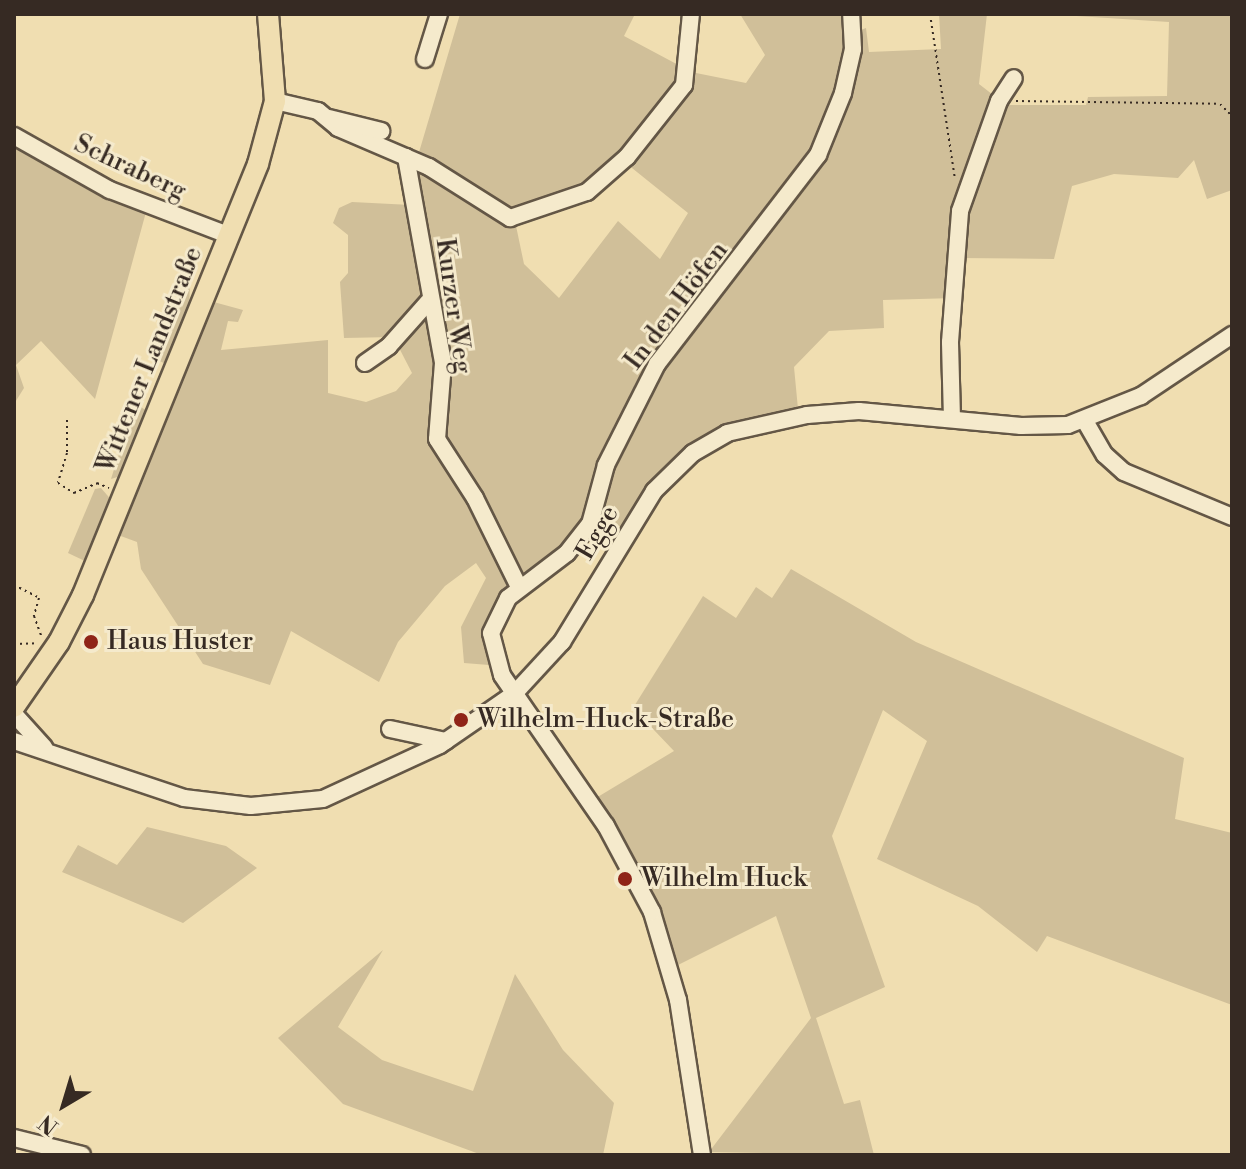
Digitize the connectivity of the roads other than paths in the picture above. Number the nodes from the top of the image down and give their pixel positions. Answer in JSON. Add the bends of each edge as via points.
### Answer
{"nodes":[{"id":1,"x":268,"y":14,"type":"edge"},
{"id":2,"x":439,"y":14,"type":"edge"},
{"id":3,"x":691,"y":14,"type":"edge"},
{"id":4,"x":851,"y":14,"type":"edge"},
{"id":5,"x":425,"y":59,"type":"dead end"},
{"id":6,"x":1014,"y":78,"type":"dead end"},
{"id":7,"x":275,"y":101,"type":"junction"},
{"id":8,"x":329,"y":118,"type":"junction"},
{"id":9,"x":381,"y":131,"type":"dead end"},
{"id":10,"x":14,"y":136,"type":"edge"},
{"id":11,"x":406,"y":157,"type":"junction"},
{"id":12,"x":228,"y":235,"type":"junction"},
{"id":13,"x":428,"y":302,"type":"junction"},
{"id":14,"x":1232,"y":335,"type":"edge"},
{"id":15,"x":365,"y":363,"type":"dead end"},
{"id":16,"x":952,"y":419,"type":"junction"},
{"id":17,"x":1085,"y":421,"type":"junction"},
{"id":18,"x":1232,"y":517,"type":"edge"},
{"id":19,"x":519,"y":587,"type":"junction"},
{"id":20,"x":514,"y":694,"type":"junction"},
{"id":21,"x":14,"y":707,"type":"edge"},
{"id":22,"x":14,"y":714,"type":"edge"},
{"id":23,"x":390,"y":729,"type":"dead end"},
{"id":24,"x":14,"y":741,"type":"edge"},
{"id":25,"x":446,"y":741,"type":"junction"},
{"id":26,"x":44,"y":747,"type":"junction"},
{"id":27,"x":14,"y":1138,"type":"edge"},
{"id":28,"x":82,"y":1155,"type":"edge"},
{"id":29,"x":702,"y":1155,"type":"edge"}],
"edges":[{"from":1,"to":7,"type":"main road","name":"Wittener Landstraße"},
{"from":2,"to":5,"type":"street"},
{"from":3,"to":11,"type":"street","via":[[684,85],[627,157],[587,192],[510,218]]},
{"from":4,"to":19,"type":"street","name":"In den Höfen","via":[[853,49],[843,93],[818,155],[657,364],[606,465],[590,524],[567,553]]},
{"from":6,"to":16,"type":"street","via":[[999,101],[961,208],[952,294]]},
{"from":7,"to":8,"type":"street"},
{"from":7,"to":12,"type":"main road","name":"Wittener Landstraße","via":[[258,164]]},
{"from":8,"to":9,"type":"street"},
{"from":8,"to":11,"type":"street","via":[[338,128]]},
{"from":10,"to":12,"type":"street","name":"Schraberg","via":[[110,190]]},
{"from":11,"to":13,"type":"street","name":"Kurzer Weg"},
{"from":12,"to":21,"type":"main road","name":"Wittener Landstraße","via":[[72,619]]},
{"from":13,"to":15,"type":"street","via":[[389,346]]},
{"from":13,"to":19,"type":"street","name":"Kurzer Weg","via":[[443,363],[437,439],[475,498]]},
{"from":14,"to":17,"type":"street","name":"Egge","via":[[1169,380]]},
{"from":16,"to":17,"type":"street","name":"Egge","via":[[1042,428]]},
{"from":16,"to":20,"type":"street","name":"Egge","via":[[827,412],[750,425],[713,439],[647,499],[562,642]]},
{"from":17,"to":18,"type":"street","via":[[1105,455],[1124,472]]},
{"from":19,"to":20,"type":"street","name":"In den Höfen","via":[[496,615],[491,633],[494,655]]},
{"from":20,"to":25,"type":"street","name":"Egge"},
{"from":20,"to":29,"type":"street","via":[[606,826],[652,912],[678,1000]]},
{"from":22,"to":26,"type":"street","name":"Egge"},
{"from":23,"to":25,"type":"street"},
{"from":24,"to":26,"type":"street","name":"Egge"},
{"from":25,"to":26,"type":"street","name":"Egge","via":[[323,799],[260,806],[184,798]]},
{"from":27,"to":28,"type":"street"}]}
